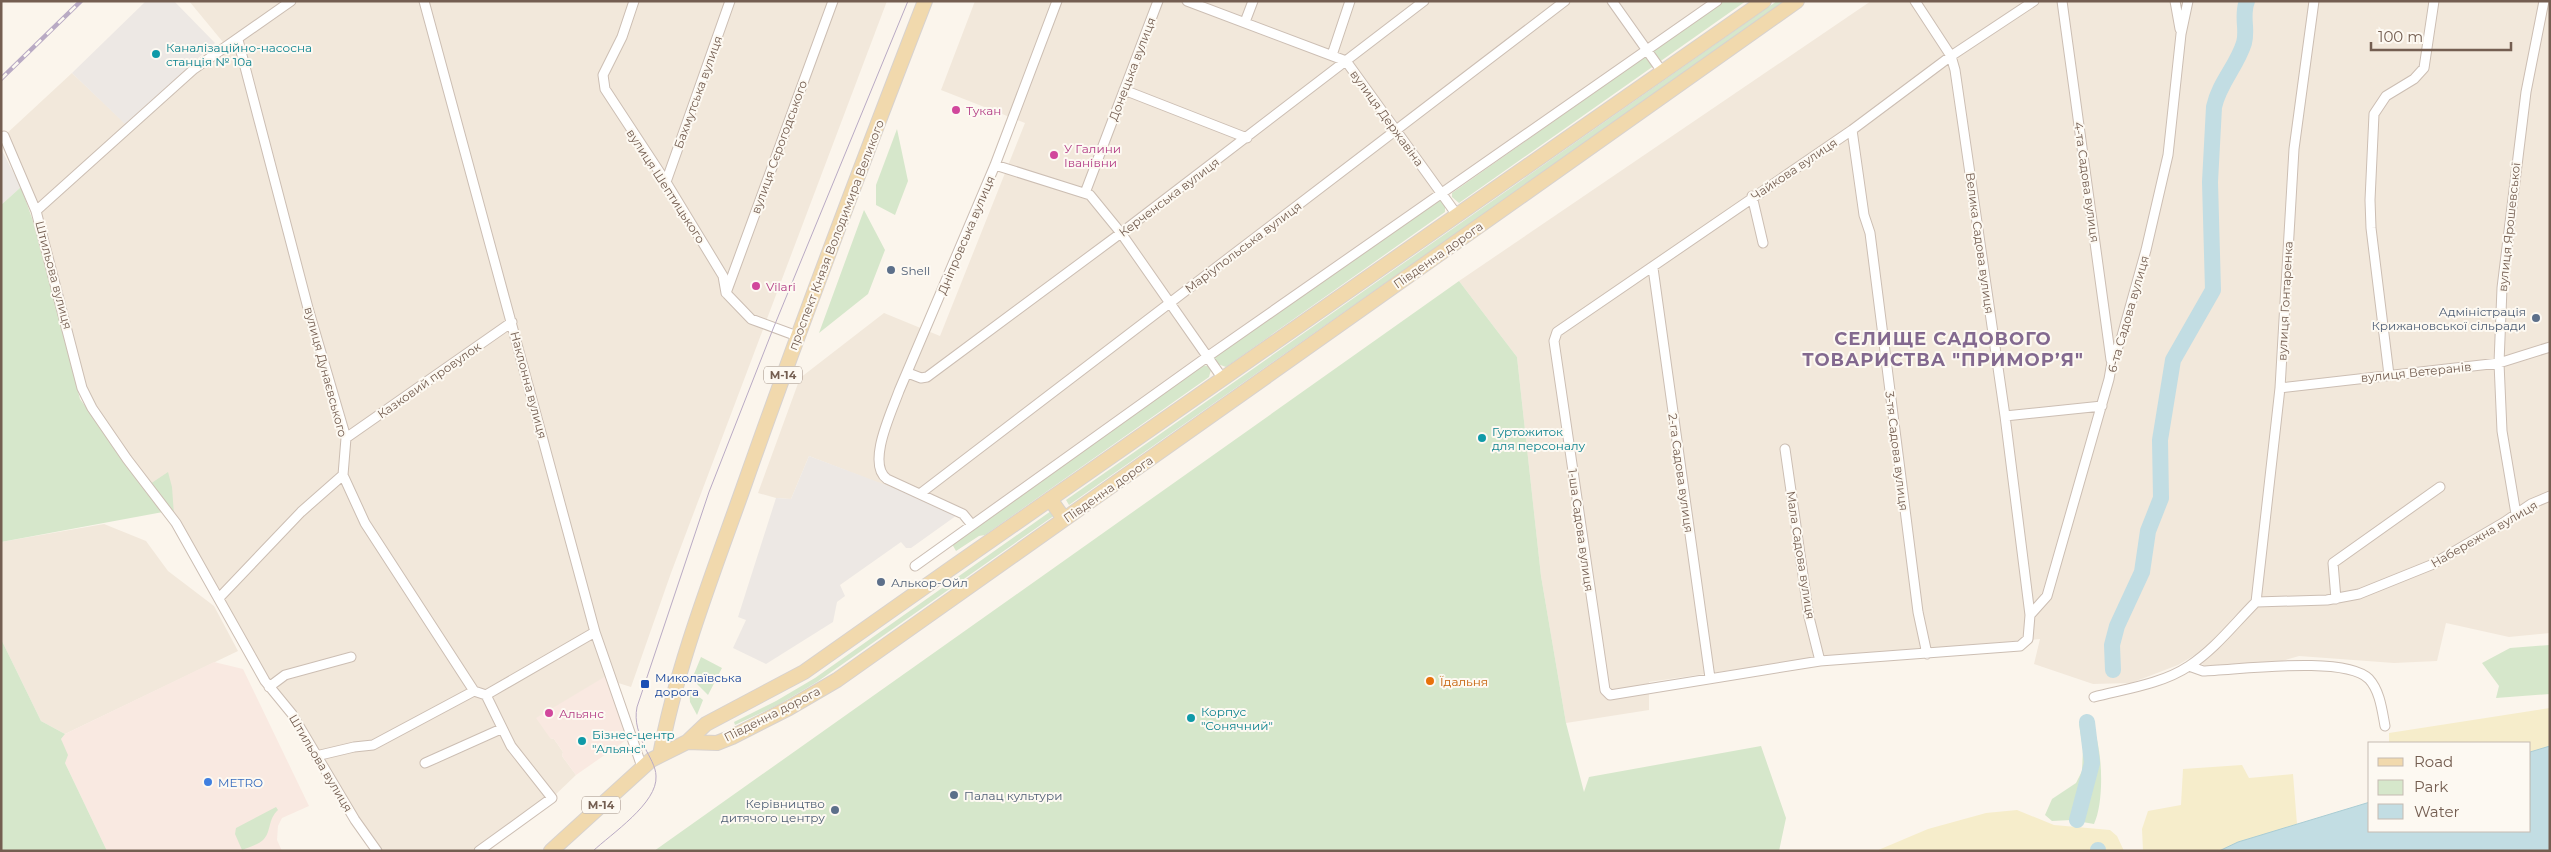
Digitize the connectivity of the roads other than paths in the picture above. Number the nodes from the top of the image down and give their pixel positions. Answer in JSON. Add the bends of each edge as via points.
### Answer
{"nodes":[{"id":1,"x":291,"y":1,"type":"edge"},
{"id":2,"x":424,"y":1,"type":"edge"},
{"id":3,"x":634,"y":1,"type":"edge"},
{"id":4,"x":730,"y":1,"type":"edge"},
{"id":5,"x":833,"y":1,"type":"edge"},
{"id":6,"x":925,"y":1,"type":"edge"},
{"id":7,"x":1057,"y":1,"type":"edge"},
{"id":8,"x":1158,"y":1,"type":"edge"},
{"id":9,"x":1187,"y":1,"type":"edge"},
{"id":10,"x":1254,"y":1,"type":"edge"},
{"id":11,"x":1350,"y":1,"type":"edge"},
{"id":12,"x":1424,"y":1,"type":"edge"},
{"id":13,"x":1565,"y":1,"type":"edge"},
{"id":14,"x":1612,"y":1,"type":"edge"},
{"id":15,"x":1717,"y":1,"type":"edge"},
{"id":16,"x":1764,"y":1,"type":"edge"},
{"id":17,"x":1798,"y":1,"type":"edge"},
{"id":18,"x":1915,"y":1,"type":"edge"},
{"id":19,"x":2034,"y":1,"type":"edge"},
{"id":20,"x":2062,"y":1,"type":"edge"},
{"id":21,"x":2175,"y":1,"type":"edge"},
{"id":22,"x":2188,"y":1,"type":"edge"},
{"id":23,"x":2314,"y":1,"type":"edge"},
{"id":24,"x":2434,"y":1,"type":"edge"},
{"id":25,"x":2544,"y":1,"type":"edge"},
{"id":26,"x":1246,"y":22,"type":"junction"},
{"id":27,"x":2181,"y":34,"type":"junction"},
{"id":28,"x":238,"y":40,"type":"junction"},
{"id":29,"x":1647,"y":49,"type":"junction"},
{"id":30,"x":1332,"y":55,"type":"junction"},
{"id":31,"x":1952,"y":56,"type":"junction"},
{"id":32,"x":1346,"y":61,"type":"junction"},
{"id":33,"x":1663,"y":73,"type":"junction"},
{"id":34,"x":1124,"y":90,"type":"junction"},
{"id":35,"x":1396,"y":130,"type":"junction"},
{"id":36,"x":1852,"y":130,"type":"junction"},
{"id":37,"x":4,"y":136,"type":"dead end"},
{"id":38,"x":1247,"y":138,"type":"junction"},
{"id":39,"x":995,"y":164,"type":"junction"},
{"id":40,"x":666,"y":182,"type":"junction"},
{"id":41,"x":1086,"y":193,"type":"junction"},
{"id":42,"x":1443,"y":195,"type":"junction"},
{"id":43,"x":1752,"y":196,"type":"junction"},
{"id":44,"x":36,"y":211,"type":"junction"},
{"id":45,"x":1457,"y":214,"type":"junction"},
{"id":46,"x":1121,"y":233,"type":"junction"},
{"id":47,"x":1763,"y":243,"type":"dead end"},
{"id":48,"x":1653,"y":268,"type":"junction"},
{"id":49,"x":726,"y":293,"type":"junction"},
{"id":50,"x":1170,"y":303,"type":"junction"},
{"id":51,"x":512,"y":322,"type":"junction"},
{"id":52,"x":797,"y":336,"type":"junction"},
{"id":53,"x":1555,"y":337,"type":"joint"},
{"id":54,"x":2550,"y":347,"type":"edge"},
{"id":55,"x":1207,"y":357,"type":"junction"},
{"id":56,"x":2112,"y":362,"type":"junction"},
{"id":57,"x":2499,"y":363,"type":"junction"},
{"id":58,"x":908,"y":373,"type":"junction"},
{"id":59,"x":2389,"y":375,"type":"junction"},
{"id":60,"x":1222,"y":379,"type":"junction"},
{"id":61,"x":2280,"y":388,"type":"junction"},
{"id":62,"x":2102,"y":406,"type":"junction"},
{"id":63,"x":2005,"y":416,"type":"junction"},
{"id":64,"x":346,"y":438,"type":"junction"},
{"id":65,"x":1785,"y":448,"type":"dead end"},
{"id":66,"x":343,"y":475,"type":"junction"},
{"id":67,"x":2440,"y":487,"type":"dead end"},
{"id":68,"x":921,"y":493,"type":"junction"},
{"id":69,"x":2550,"y":496,"type":"edge"},
{"id":70,"x":1050,"y":499,"type":"junction"},
{"id":71,"x":2516,"y":514,"type":"junction"},
{"id":72,"x":1064,"y":520,"type":"junction"},
{"id":73,"x":972,"y":525,"type":"junction"},
{"id":74,"x":915,"y":566,"type":"dead end"},
{"id":75,"x":219,"y":598,"type":"junction"},
{"id":76,"x":2336,"y":599,"type":"junction"},
{"id":77,"x":2256,"y":602,"type":"junction"},
{"id":78,"x":2030,"y":615,"type":"junction"},
{"id":79,"x":595,"y":632,"type":"junction"},
{"id":80,"x":1927,"y":654,"type":"junction"},
{"id":81,"x":351,"y":657,"type":"dead end"},
{"id":82,"x":1820,"y":661,"type":"junction"},
{"id":83,"x":2189,"y":666,"type":"junction"},
{"id":84,"x":1710,"y":678,"type":"junction"},
{"id":85,"x":269,"y":687,"type":"junction"},
{"id":86,"x":474,"y":691,"type":"junction"},
{"id":87,"x":486,"y":696,"type":"junction"},
{"id":88,"x":2094,"y":697,"type":"dead end"},
{"id":89,"x":2385,"y":726,"type":"dead end"},
{"id":90,"x":501,"y":729,"type":"junction"},
{"id":91,"x":688,"y":742,"type":"junction"},
{"id":92,"x":660,"y":755,"type":"junction"},
{"id":93,"x":316,"y":756,"type":"junction"},
{"id":94,"x":425,"y":763,"type":"dead end"},
{"id":95,"x":642,"y":767,"type":"junction"},
{"id":96,"x":377,"y":851,"type":"edge"},
{"id":97,"x":479,"y":851,"type":"edge"},
{"id":98,"x":552,"y":851,"type":"edge"}],
"edges":[{"from":1,"to":28,"type":"street","name":"Штильова вулиця"},
{"from":2,"to":51,"type":"street","name":"Наклонна вулиця"},
{"from":3,"to":40,"type":"street","name":"вулиця Шептицького","via":[[622,37],[603,75],[603,85]]},
{"from":4,"to":40,"type":"street","name":"Бахмутська вулиця"},
{"from":5,"to":49,"type":"street","name":"вулиця Сєрогодського"},
{"from":6,"to":52,"type":"main road","name":"проспект Князя Володимира Великого","number":"М-14"},
{"from":7,"to":39,"type":"street","name":"Дніпровська вулиця"},
{"from":8,"to":34,"type":"street","name":"Донецька вулиця"},
{"from":9,"to":26,"type":"street","name":"вулиця Державіна"},
{"from":10,"to":26,"type":"street"},
{"from":11,"to":30,"type":"street"},
{"from":12,"to":32,"type":"street","name":"Керченська вулиця"},
{"from":13,"to":35,"type":"street","name":"Маріупольська вулиця"},
{"from":14,"to":29,"type":"street"},
{"from":15,"to":29,"type":"street"},
{"from":16,"to":33,"type":"main road","name":"Південна дорога"},
{"from":17,"to":72,"type":"main road","name":"Південна дорога"},
{"from":18,"to":31,"type":"street","name":"Велика Садова вулиця"},
{"from":19,"to":31,"type":"street","name":"Чайкова вулиця"},
{"from":20,"to":56,"type":"street","name":"4-та Садова вулиця"},
{"from":21,"to":27,"type":"street"},
{"from":22,"to":27,"type":"street","name":"6-та Садова вулиця"},
{"from":23,"to":61,"type":"street","name":"вулиця Гонтаренка","via":[[2294,149]]},
{"from":24,"to":59,"type":"street","via":[[2424,68],[2386,96],[2374,114],[2371,228]]},
{"from":25,"to":57,"type":"street","name":"вулиця Ярошевської","via":[[2526,92],[2508,226]]},
{"from":26,"to":30,"type":"street","name":"вулиця Державіна"},
{"from":27,"to":56,"type":"street","name":"6-та Садова вулиця","via":[[2168,155],[2146,250]]},
{"from":28,"to":44,"type":"street","name":"Штильова вулиця","via":[[167,91],[130,129]]},
{"from":28,"to":64,"type":"street","name":"вулиця Дунаєвського","via":[[308,308]]},
{"from":29,"to":33,"type":"street"},
{"from":29,"to":42,"type":"street"},
{"from":30,"to":32,"type":"street","name":"вулиця Державіна"},
{"from":31,"to":36,"type":"street","name":"Чайкова вулиця"},
{"from":31,"to":63,"type":"street","name":"Велика Садова вулиця"},
{"from":32,"to":35,"type":"street","name":"вулиця Державіна"},
{"from":32,"to":38,"type":"street","name":"Керченська вулиця"},
{"from":33,"to":45,"type":"main road","name":"Південна дорога"},
{"from":34,"to":38,"type":"street"},
{"from":34,"to":41,"type":"street","name":"Донецька вулиця"},
{"from":35,"to":42,"type":"street","name":"вулиця Державіна"},
{"from":35,"to":50,"type":"street","name":"Маріупольська вулиця"},
{"from":36,"to":43,"type":"street","name":"Чайкова вулиця"},
{"from":36,"to":80,"type":"street","name":"3-тя Садова вулиця","via":[[1864,215],[1870,233],[1918,612]]},
{"from":37,"to":44,"type":"street"},
{"from":38,"to":46,"type":"street","name":"Керченська вулиця"},
{"from":39,"to":41,"type":"street"},
{"from":39,"to":58,"type":"street","name":"Дніпровська вулиця"},
{"from":40,"to":49,"type":"street","name":"вулиця Шептицького","via":[[723,276]]},
{"from":41,"to":46,"type":"street"},
{"from":42,"to":45,"type":"street","name":"вулиця Державіна"},
{"from":42,"to":55,"type":"street"},
{"from":43,"to":47,"type":"street"},
{"from":43,"to":48,"type":"street","name":"Чайкова вулиця"},
{"from":44,"to":75,"type":"street","name":"Штильова вулиця","via":[[82,388],[127,459],[176,523]]},
{"from":45,"to":60,"type":"main road","name":"Південна дорога"},
{"from":46,"to":50,"type":"street"},
{"from":46,"to":58,"type":"street","name":"Керченська вулиця","via":[[927,377]]},
{"from":48,"to":53,"type":"street","name":"Чайкова вулиця","via":[[1557,332]]},
{"from":48,"to":84,"type":"street","name":"2-га Садова вулиця"},
{"from":49,"to":52,"type":"street","name":"вулиця Шептицького","via":[[752,319]]},
{"from":50,"to":55,"type":"street"},
{"from":50,"to":68,"type":"street","name":"Маріупольська вулиця"},
{"from":51,"to":64,"type":"street","name":"Казковий провулок"},
{"from":51,"to":79,"type":"street","name":"Наклонна вулиця"},
{"from":52,"to":92,"type":"main road","name":"проспект Князя Володимира Великого","number":"М-14","via":[[693,630],[666,721]]},
{"from":53,"to":84,"type":"street","name":"1-ша Садова вулиця","via":[[1588,590],[1607,693]]},
{"from":54,"to":57,"type":"street","name":"вулиця Ветеранів"},
{"from":55,"to":60,"type":"street"},
{"from":55,"to":73,"type":"street"},
{"from":56,"to":62,"type":"street","name":"6-та Садова вулиця"},
{"from":57,"to":59,"type":"street","name":"вулиця Ветеранів"},
{"from":57,"to":71,"type":"street","name":"вулиця Ярошевської","via":[[2502,431]]},
{"from":58,"to":68,"type":"street","name":"Дніпровська вулиця","via":[[882,440],[879,468],[887,479]]},
{"from":59,"to":61,"type":"street","name":"вулиця Ветеранів"},
{"from":60,"to":70,"type":"main road","name":"Південна дорога"},
{"from":61,"to":77,"type":"street","name":"вулиця Гонтаренка"},
{"from":62,"to":63,"type":"street"},
{"from":62,"to":78,"type":"street","name":"6-та Садова вулиця","via":[[2047,596]]},
{"from":63,"to":78,"type":"street","name":"Велика Садова вулиця"},
{"from":64,"to":66,"type":"street","name":"вулиця Дунаєвського"},
{"from":65,"to":82,"type":"street","name":"Мала Садова вулиця","via":[[1809,617]]},
{"from":66,"to":75,"type":"street","via":[[301,512]]},
{"from":66,"to":86,"type":"street","name":"вулиця Дунаєвського","via":[[364,523]]},
{"from":67,"to":76,"type":"street","via":[[2333,563]]},
{"from":68,"to":73,"type":"street","via":[[963,514]]},
{"from":69,"to":71,"type":"street","name":"Набережна вулиця"},
{"from":70,"to":72,"type":"main road"},
{"from":70,"to":91,"type":"main road","name":"Південна дорога","via":[[841,647],[781,686],[706,724]]},
{"from":71,"to":76,"type":"street","name":"Набережна вулиця","via":[[2431,565],[2359,594]]},
{"from":72,"to":91,"type":"main road","name":"Південна дорога","via":[[837,680],[717,743]]},
{"from":73,"to":74,"type":"street"},
{"from":75,"to":85,"type":"street","name":"Штильова вулиця"},
{"from":76,"to":77,"type":"street","name":"Набережна вулиця"},
{"from":77,"to":83,"type":"street","via":[[2220,641]]},
{"from":78,"to":80,"type":"street","name":"Велика Садова вулиця","via":[[2025,643]]},
{"from":79,"to":87,"type":"street"},
{"from":79,"to":95,"type":"street","name":"Наклонна вулиця"},
{"from":80,"to":82,"type":"street"},
{"from":81,"to":85,"type":"street","via":[[284,675]]},
{"from":82,"to":84,"type":"street"},
{"from":83,"to":88,"type":"street","via":[[2175,674]]},
{"from":83,"to":89,"type":"street","via":[[2204,671],[2297,666],[2352,670],[2362,674],[2375,688]]},
{"from":85,"to":93,"type":"street","name":"Штильова вулиця","via":[[292,714]]},
{"from":86,"to":87,"type":"street"},
{"from":86,"to":93,"type":"street","via":[[373,745]]},
{"from":87,"to":90,"type":"street"},
{"from":90,"to":94,"type":"street"},
{"from":90,"to":97,"type":"street","via":[[552,798]]},
{"from":91,"to":92,"type":"main road","number":"М-14"},
{"from":92,"to":95,"type":"main road","number":"М-14"},
{"from":93,"to":96,"type":"street","name":"Штильова вулиця"},
{"from":95,"to":98,"type":"main road","number":"М-14"}]}
